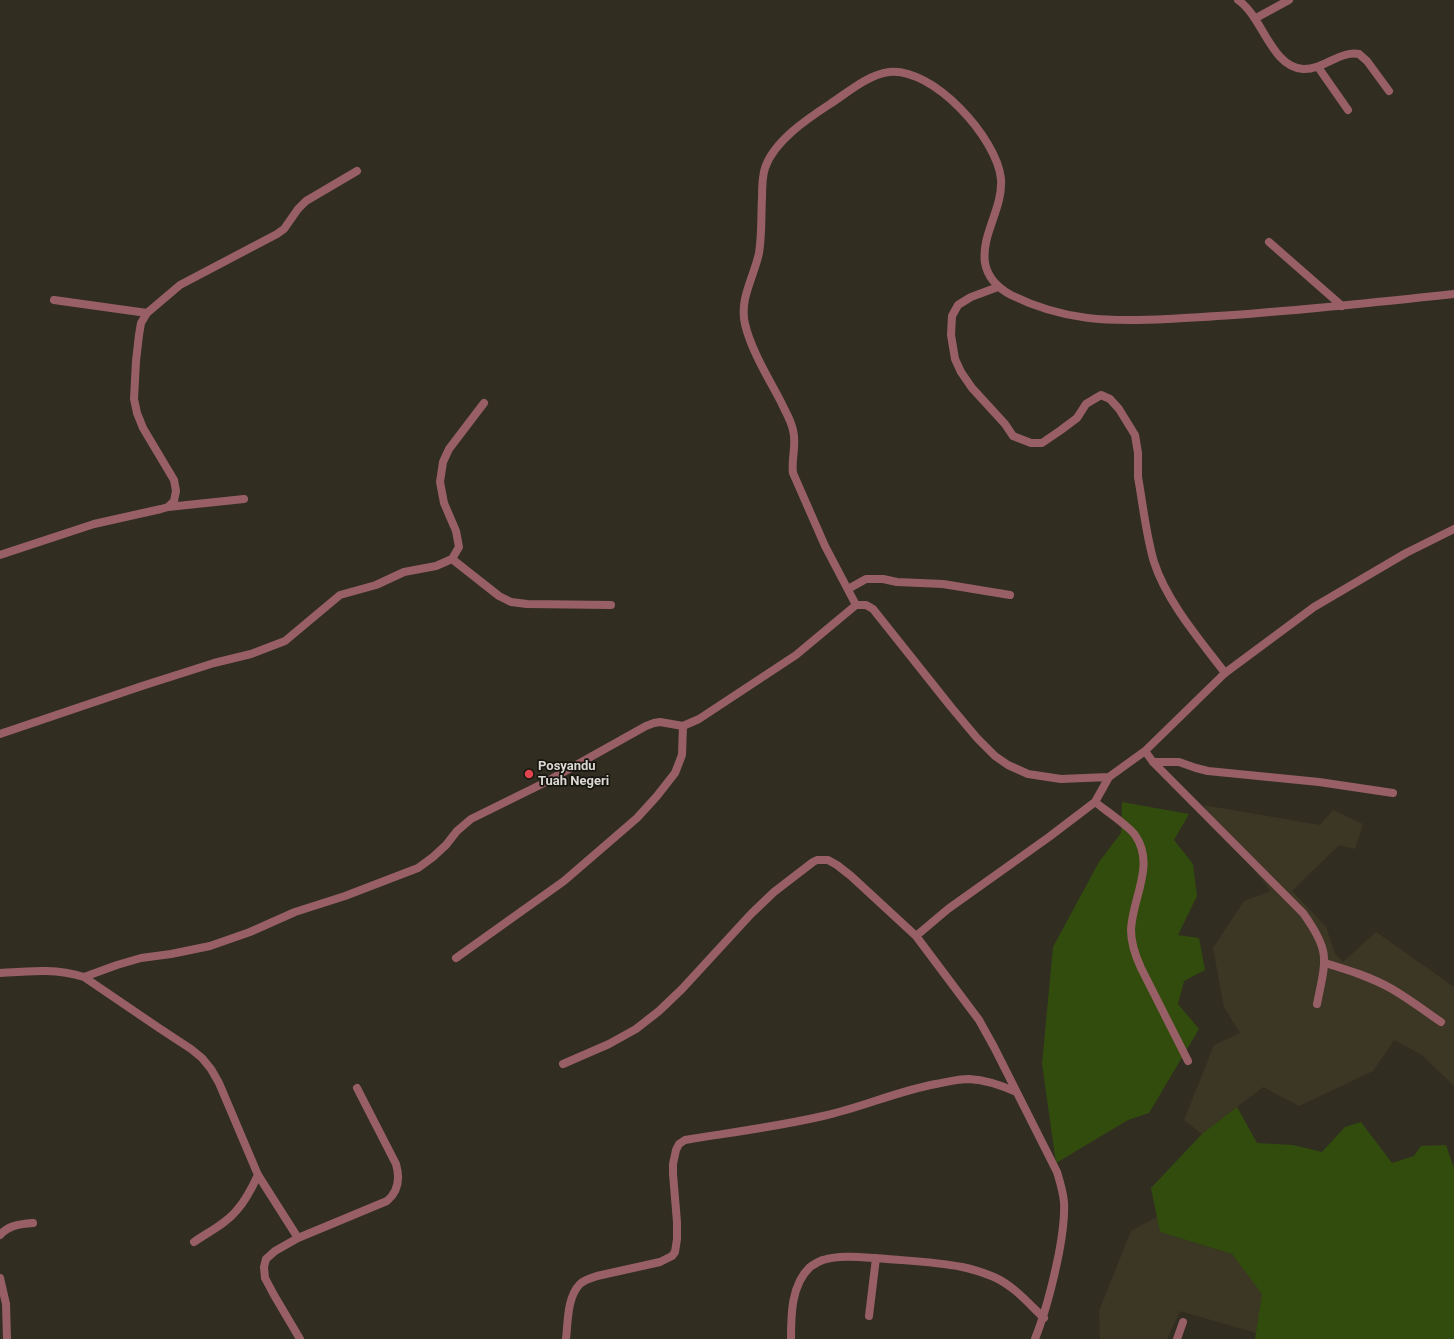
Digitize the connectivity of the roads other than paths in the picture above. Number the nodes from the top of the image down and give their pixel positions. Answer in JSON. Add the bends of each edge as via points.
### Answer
{"nodes":[{"id":1,"x":1238,"y":0,"type":"edge"},
{"id":2,"x":1290,"y":0,"type":"edge"},
{"id":3,"x":1256,"y":18,"type":"junction"},
{"id":4,"x":1318,"y":67,"type":"junction"},
{"id":5,"x":1389,"y":91,"type":"dead end"},
{"id":6,"x":1348,"y":110,"type":"dead end"},
{"id":7,"x":357,"y":171,"type":"dead end"},
{"id":8,"x":1270,"y":242,"type":"dead end"},
{"id":9,"x":998,"y":287,"type":"junction"},
{"id":10,"x":1454,"y":294,"type":"edge"},
{"id":11,"x":54,"y":300,"type":"dead end"},
{"id":12,"x":1342,"y":306,"type":"junction"},
{"id":13,"x":147,"y":312,"type":"junction"},
{"id":14,"x":484,"y":403,"type":"dead end"},
{"id":15,"x":244,"y":499,"type":"dead end"},
{"id":16,"x":168,"y":507,"type":"junction"},
{"id":17,"x":1454,"y":529,"type":"edge"},
{"id":18,"x":0,"y":555,"type":"edge"},
{"id":19,"x":452,"y":559,"type":"junction"},
{"id":20,"x":848,"y":589,"type":"junction"},
{"id":21,"x":1010,"y":595,"type":"dead end"},
{"id":22,"x":611,"y":605,"type":"dead end"},
{"id":23,"x":856,"y":605,"type":"junction"},
{"id":24,"x":1225,"y":673,"type":"junction"},
{"id":25,"x":683,"y":726,"type":"junction"},
{"id":26,"x":0,"y":734,"type":"edge"},
{"id":27,"x":1145,"y":751,"type":"junction"},
{"id":28,"x":1153,"y":762,"type":"junction"},
{"id":29,"x":1109,"y":777,"type":"junction"},
{"id":30,"x":1393,"y":793,"type":"dead end"},
{"id":31,"x":1095,"y":802,"type":"junction"},
{"id":32,"x":916,"y":936,"type":"junction"},
{"id":33,"x":456,"y":958,"type":"dead end"},
{"id":34,"x":1325,"y":963,"type":"junction"},
{"id":35,"x":0,"y":973,"type":"edge"},
{"id":36,"x":84,"y":977,"type":"junction"},
{"id":37,"x":1317,"y":1004,"type":"dead end"},
{"id":38,"x":1441,"y":1022,"type":"dead end"},
{"id":39,"x":1188,"y":1061,"type":"dead end"},
{"id":40,"x":563,"y":1064,"type":"dead end"},
{"id":41,"x":357,"y":1088,"type":"dead end"},
{"id":42,"x":1016,"y":1092,"type":"junction"},
{"id":43,"x":258,"y":1175,"type":"junction"},
{"id":44,"x":32,"y":1223,"type":"dead end"},
{"id":45,"x":0,"y":1235,"type":"edge"},
{"id":46,"x":298,"y":1238,"type":"junction"},
{"id":47,"x":194,"y":1242,"type":"dead end"},
{"id":48,"x":876,"y":1258,"type":"junction"},
{"id":49,"x":0,"y":1278,"type":"edge"},
{"id":50,"x":869,"y":1316,"type":"dead end"},
{"id":51,"x":1044,"y":1318,"type":"junction"},
{"id":52,"x":1183,"y":1322,"type":"dead end"},
{"id":53,"x":7,"y":1339,"type":"edge"},
{"id":54,"x":300,"y":1339,"type":"edge"},
{"id":55,"x":566,"y":1339,"type":"edge"},
{"id":56,"x":791,"y":1339,"type":"edge"},
{"id":57,"x":1035,"y":1339,"type":"edge"},
{"id":58,"x":1177,"y":1339,"type":"edge"}],
"edges":[{"from":1,"to":3,"type":"street"},
{"from":2,"to":3,"type":"street"},
{"from":3,"to":4,"type":"street","via":[[1277,54],[1286,63],[1304,69]]},
{"from":4,"to":5,"type":"street","via":[[1348,54],[1359,54]]},
{"from":4,"to":6,"type":"street"},
{"from":7,"to":13,"type":"street","via":[[306,201],[277,234],[180,285]]},
{"from":8,"to":12,"type":"street"},
{"from":9,"to":12,"type":"street","via":[[1024,300],[1066,315],[1102,320],[1213,317]]},
{"from":9,"to":20,"type":"street","via":[[989,276],[985,254],[1000,199],[999,168],[981,133],[970,119],[936,88],[910,75],[897,72],[871,78],[823,109],[776,147],[765,168],[763,179],[759,253],[744,302],[745,324],[793,430],[796,443],[793,472],[825,546]]},
{"from":9,"to":24,"type":"street","via":[[965,300],[958,305],[952,316],[950,335],[953,354],[961,372],[1013,436],[1031,443],[1042,443],[1061,430],[1077,418],[1086,404],[1101,395],[1110,399],[1119,409],[1135,435],[1138,477],[1154,562],[1176,606]]},
{"from":10,"to":12,"type":"street"},
{"from":11,"to":13,"type":"street"},
{"from":13,"to":16,"type":"street","via":[[139,335],[134,398],[143,428],[171,473],[175,485],[174,501]]},
{"from":14,"to":19,"type":"street","via":[[449,449],[443,462],[440,482],[444,503],[456,531],[459,547]]},
{"from":15,"to":16,"type":"street"},
{"from":16,"to":18,"type":"street","via":[[94,524]]},
{"from":17,"to":24,"type":"street","via":[[1406,553],[1314,607]]},
{"from":19,"to":22,"type":"street","via":[[499,596],[511,602]]},
{"from":19,"to":26,"type":"street","via":[[436,566],[404,572],[376,585],[340,595],[285,641]]},
{"from":20,"to":21,"type":"street","via":[[866,579],[883,579],[943,584]]},
{"from":20,"to":23,"type":"street"},
{"from":23,"to":25,"type":"street","via":[[796,655],[699,719]]},
{"from":23,"to":29,"type":"street","via":[[866,605],[873,609],[977,738],[1008,765],[1028,774],[1061,779]]},
{"from":24,"to":27,"type":"street"},
{"from":25,"to":33,"type":"street","via":[[682,754],[675,773],[637,818],[564,881]]},
{"from":25,"to":36,"type":"street","via":[[660,722],[646,726],[544,783],[470,820],[433,857],[418,868],[210,946],[141,958]]},
{"from":27,"to":28,"type":"street"},
{"from":27,"to":29,"type":"street"},
{"from":28,"to":30,"type":"street","via":[[1180,762],[1208,771],[1318,782]]},
{"from":28,"to":34,"type":"street","via":[[1303,913],[1320,938]]},
{"from":29,"to":31,"type":"street"},
{"from":31,"to":32,"type":"street","via":[[948,909]]},
{"from":31,"to":39,"type":"street","via":[[1134,833],[1143,851],[1142,882],[1131,929],[1134,953]]},
{"from":32,"to":40,"type":"street","via":[[837,865],[828,860],[817,860],[805,867],[751,914],[682,989],[654,1015],[636,1029],[609,1044]]},
{"from":32,"to":42,"type":"street","via":[[979,1020]]},
{"from":34,"to":37,"type":"street"},
{"from":34,"to":38,"type":"street","via":[[1362,974],[1392,989]]},
{"from":35,"to":36,"type":"street","via":[[35,970],[71,973]]},
{"from":36,"to":43,"type":"street","via":[[202,1058],[219,1083]]},
{"from":41,"to":46,"type":"street","via":[[396,1164],[397,1188],[392,1196],[380,1205]]},
{"from":42,"to":51,"type":"street","via":[[1057,1172],[1064,1196],[1062,1234]]},
{"from":42,"to":55,"type":"street","via":[[983,1081],[969,1079],[947,1082],[896,1093],[822,1117],[691,1138],[681,1142],[673,1164],[677,1222],[675,1252],[660,1262],[597,1276],[580,1284],[573,1294]]},
{"from":43,"to":46,"type":"street"},
{"from":43,"to":47,"type":"street","via":[[236,1212]]},
{"from":44,"to":45,"type":"street","via":[[16,1225],[4,1230]]},
{"from":46,"to":54,"type":"street","via":[[269,1256],[264,1270],[265,1278]]},
{"from":48,"to":50,"type":"street"},
{"from":48,"to":51,"type":"street","via":[[932,1262],[981,1272],[1013,1289]]},
{"from":48,"to":56,"type":"street","via":[[839,1258],[823,1260],[811,1266],[801,1277],[796,1290]]},
{"from":49,"to":53,"type":"street","via":[[6,1304]]},
{"from":51,"to":57,"type":"street"},
{"from":52,"to":58,"type":"street"}]}
